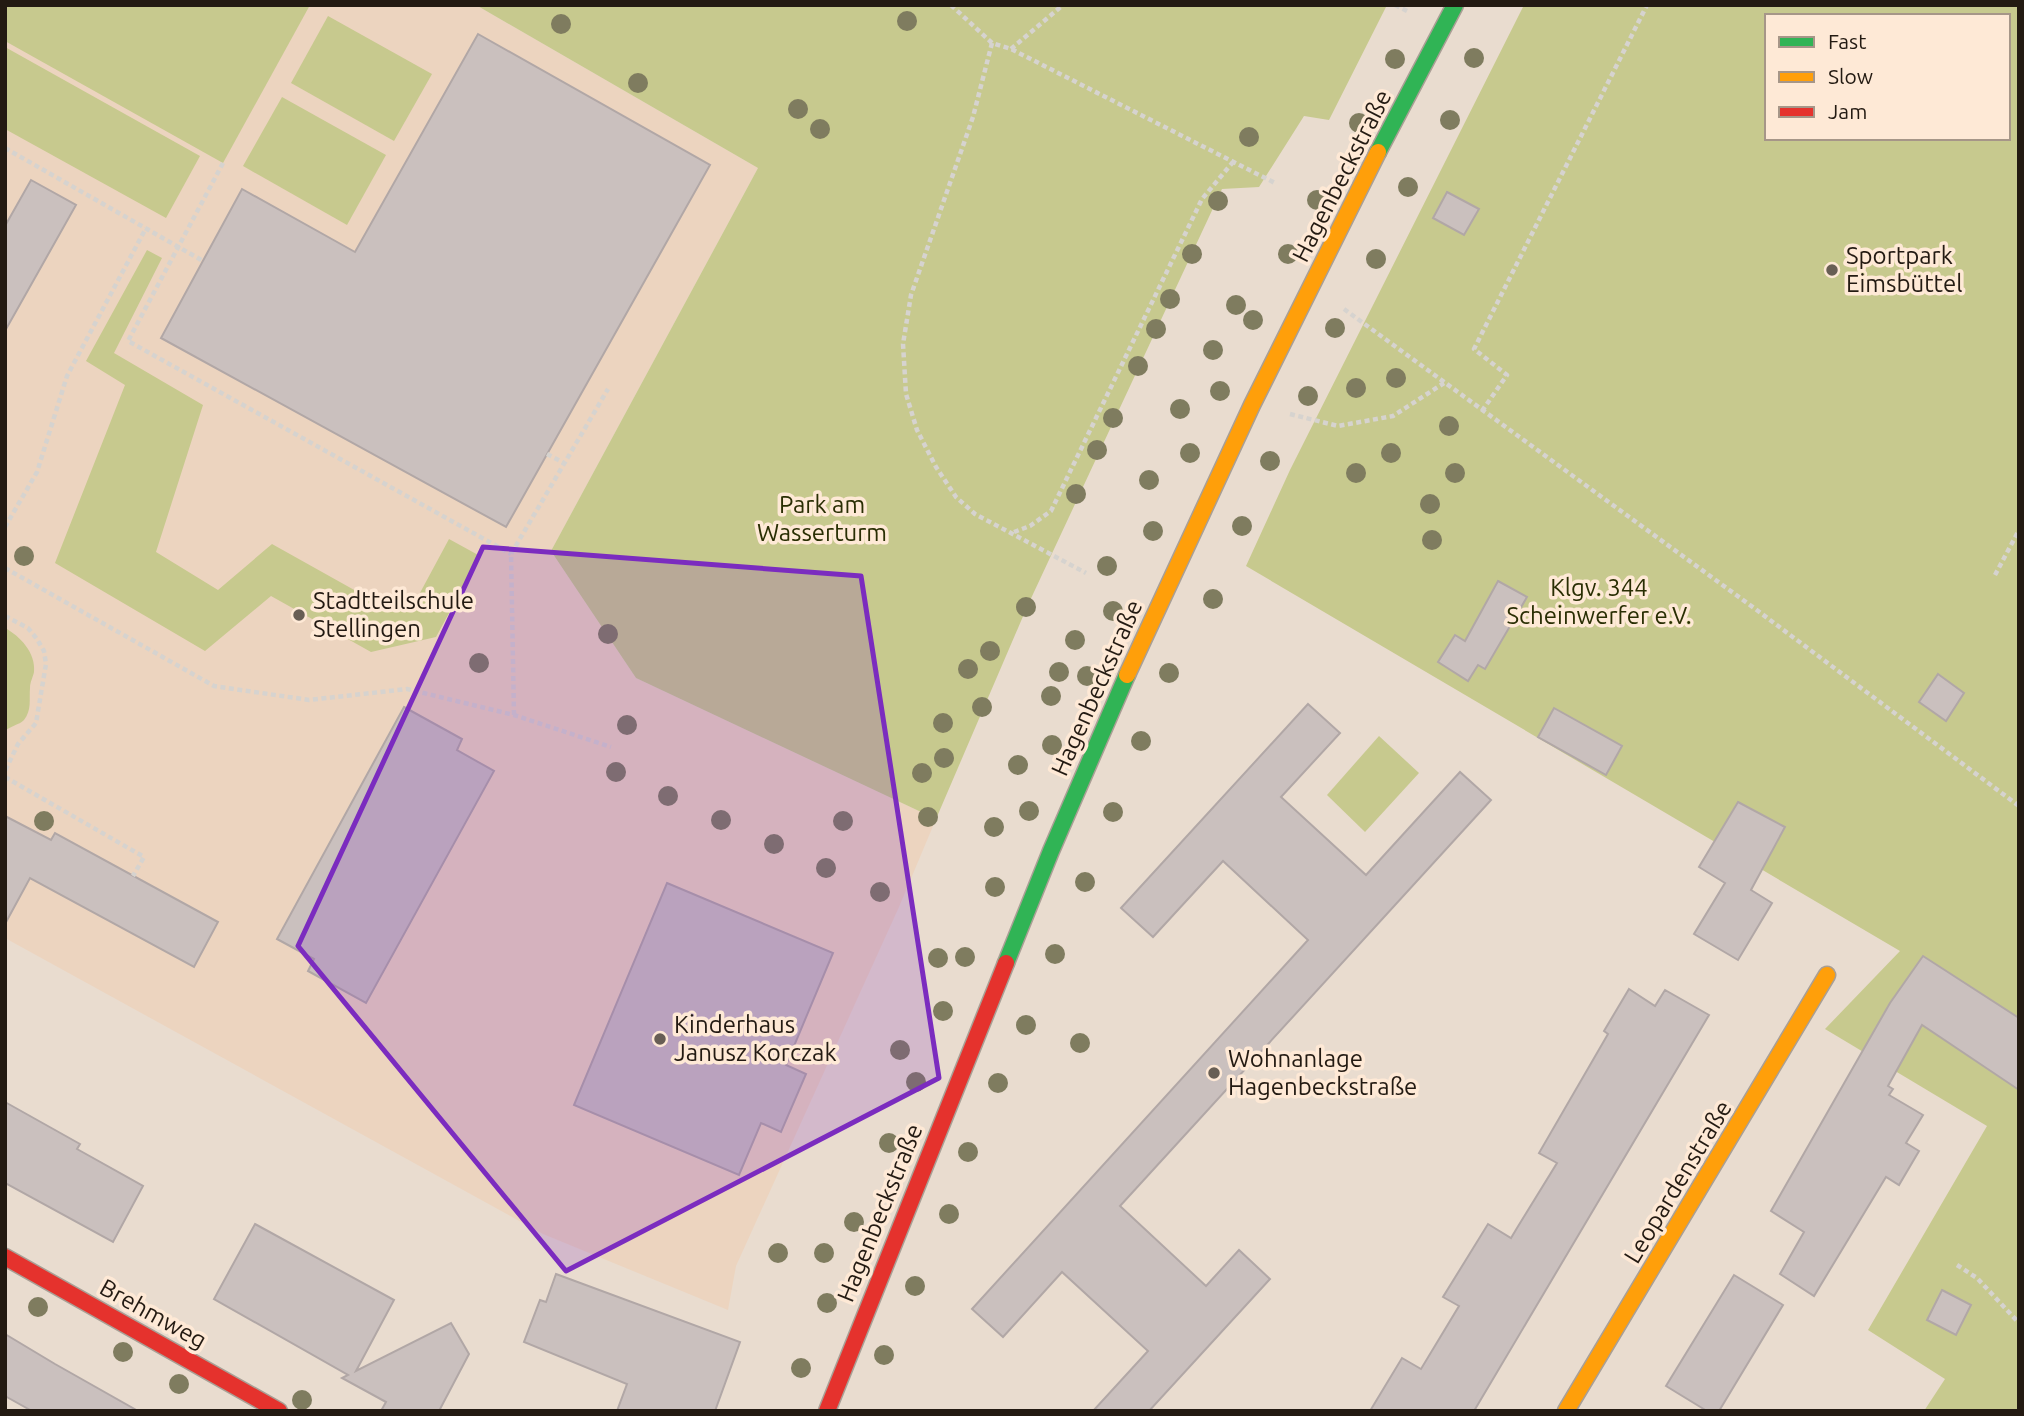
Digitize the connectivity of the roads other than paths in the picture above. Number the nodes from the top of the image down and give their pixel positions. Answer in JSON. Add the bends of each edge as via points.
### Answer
{"nodes":[{"id":1,"x":1455,"y":5,"type":"edge"},
{"id":2,"x":1828,"y":975,"type":"dead end"},
{"id":3,"x":5,"y":1257,"type":"edge"},
{"id":4,"x":279,"y":1411,"type":"edge"},
{"id":5,"x":827,"y":1411,"type":"edge"},
{"id":6,"x":1566,"y":1411,"type":"edge"}],
"edges":[{"from":1,"to":5,"type":"street","name":"Hagenbeckstraße","via":[[1252,405],[1132,662],[1051,851]]},
{"from":2,"to":6,"type":"street","name":"Leopardenstraße"},
{"from":3,"to":4,"type":"street","name":"Brehmweg"}]}
